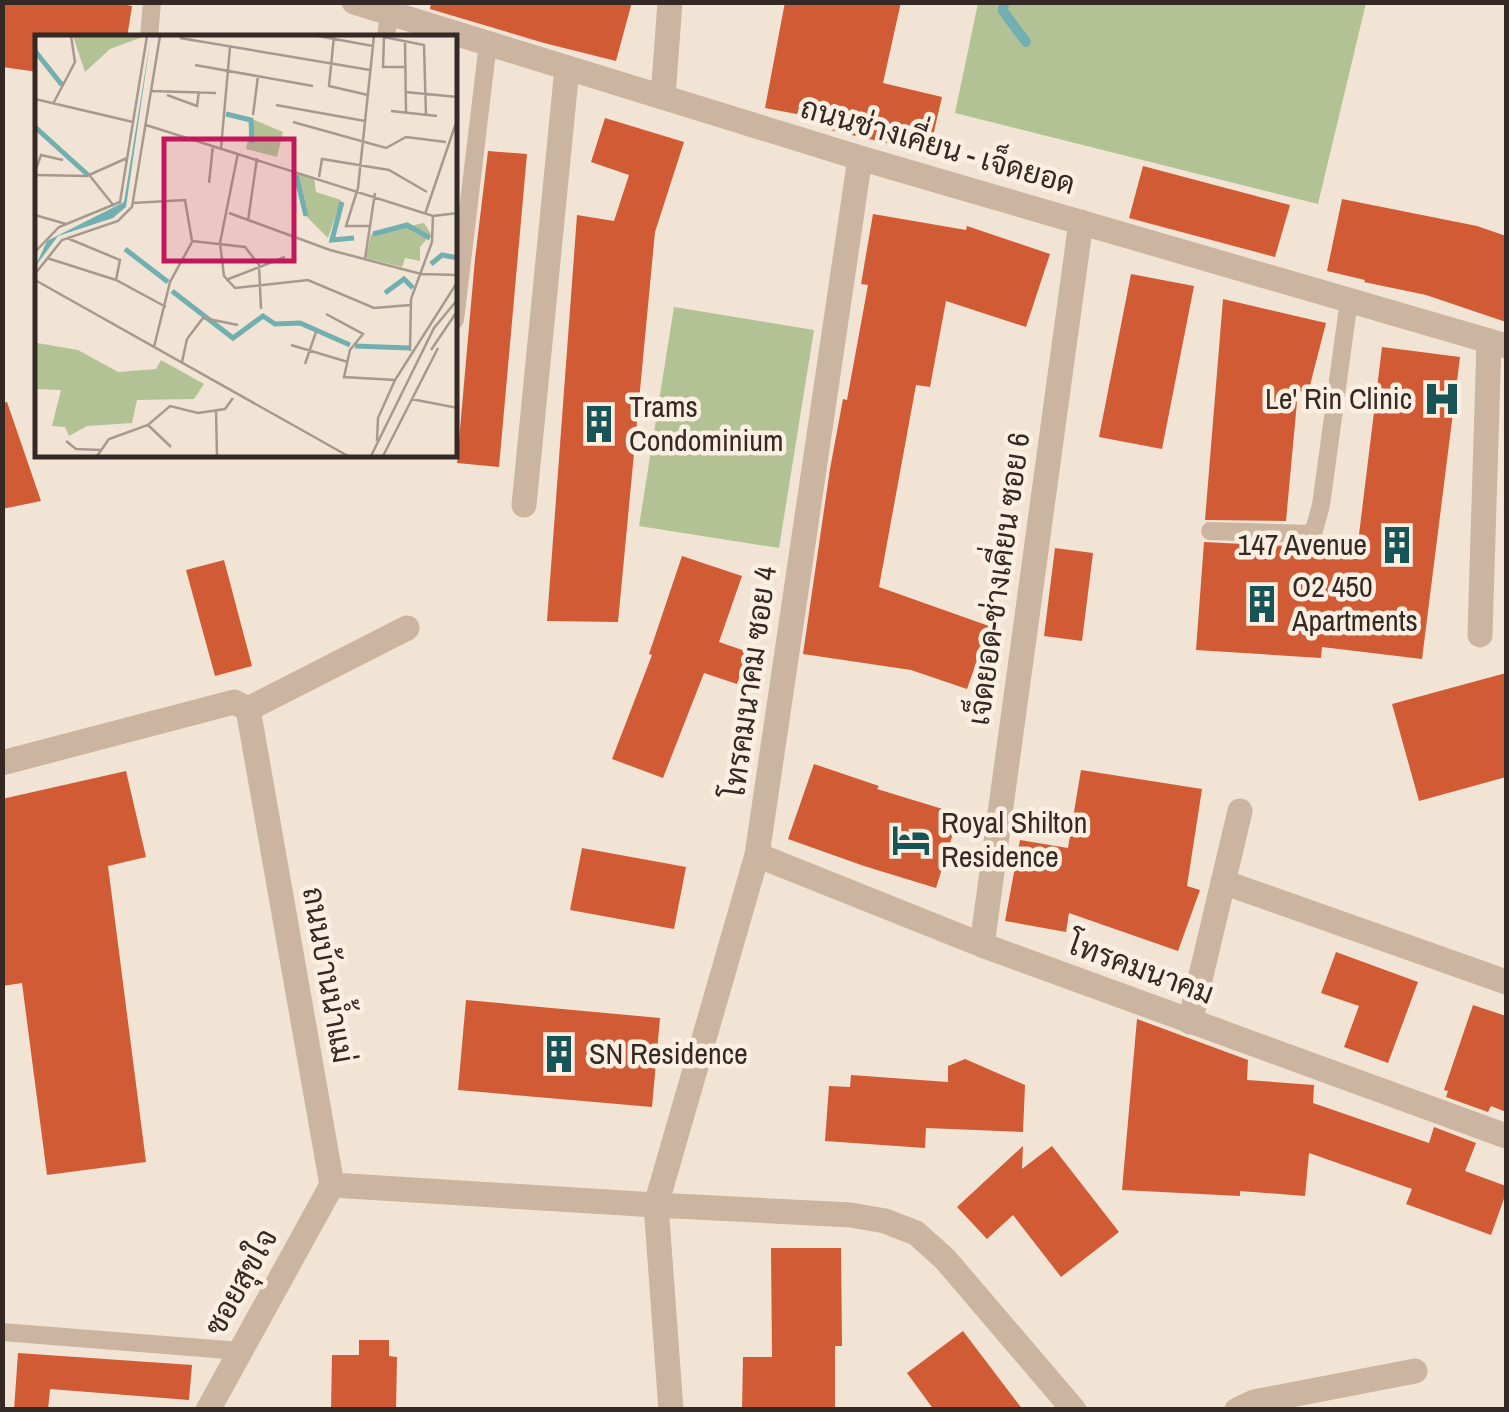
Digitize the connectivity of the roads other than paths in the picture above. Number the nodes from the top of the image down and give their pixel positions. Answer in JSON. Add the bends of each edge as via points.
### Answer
{"nodes":[{"id":1,"x":152,"y":2,"type":"edge"},
{"id":2,"x":354,"y":2,"type":"edge"},
{"id":3,"x":670,"y":2,"type":"edge"},
{"id":4,"x":387,"y":25,"type":"edge"},
{"id":5,"x":149,"y":35,"type":"edge"},
{"id":6,"x":443,"y":35,"type":"edge"},
{"id":7,"x":458,"y":38,"type":"edge"},
{"id":8,"x":488,"y":43,"type":"junction"},
{"id":9,"x":567,"y":68,"type":"junction"},
{"id":10,"x":662,"y":97,"type":"junction"},
{"id":11,"x":458,"y":137,"type":"edge"},
{"id":12,"x":476,"y":140,"type":"junction"},
{"id":13,"x":860,"y":158,"type":"junction"},
{"id":14,"x":1081,"y":222,"type":"junction"},
{"id":15,"x":458,"y":294,"type":"edge"},
{"id":16,"x":1349,"y":300,"type":"junction"},
{"id":17,"x":1498,"y":343,"type":"edge"},
{"id":18,"x":524,"y":506,"type":"dead end"},
{"id":19,"x":1210,"y":531,"type":"dead end"},
{"id":20,"x":407,"y":628,"type":"dead end"},
{"id":21,"x":1480,"y":635,"type":"dead end"},
{"id":22,"x":248,"y":709,"type":"junction"},
{"id":23,"x":2,"y":763,"type":"edge"},
{"id":24,"x":1240,"y":811,"type":"dead end"},
{"id":25,"x":757,"y":854,"type":"junction"},
{"id":26,"x":1224,"y":882,"type":"junction"},
{"id":27,"x":982,"y":946,"type":"junction"},
{"id":28,"x":1506,"y":982,"type":"edge"},
{"id":29,"x":1190,"y":1022,"type":"junction"},
{"id":30,"x":1506,"y":1136,"type":"edge"},
{"id":31,"x":332,"y":1185,"type":"junction"},
{"id":32,"x":656,"y":1206,"type":"junction"},
{"id":33,"x":2,"y":1332,"type":"edge"},
{"id":34,"x":240,"y":1351,"type":"junction"},
{"id":35,"x":1415,"y":1371,"type":"dead end"},
{"id":36,"x":208,"y":1410,"type":"edge"},
{"id":37,"x":671,"y":1410,"type":"edge"},
{"id":38,"x":1074,"y":1410,"type":"edge"},
{"id":39,"x":1237,"y":1410,"type":"edge"}],
"edges":[{"from":1,"to":5,"type":"lane"},
{"from":2,"to":4,"type":"street","name":"ถนนช่างเคี่ยน - เจ็ดยอด"},
{"from":3,"to":10,"type":"street"},
{"from":4,"to":6,"type":"street","name":"ถนนช่างเคี่ยน - เจ็ดยอด"},
{"from":7,"to":8,"type":"street","name":"ถนนช่างเคี่ยน - เจ็ดยอด"},
{"from":8,"to":9,"type":"street","name":"ถนนช่างเคี่ยน - เจ็ดยอด"},
{"from":8,"to":12,"type":"lane"},
{"from":9,"to":10,"type":"street","name":"ถนนช่างเคี่ยน - เจ็ดยอด"},
{"from":9,"to":18,"type":"street"},
{"from":10,"to":13,"type":"street","name":"ถนนช่างเคี่ยน - เจ็ดยอด"},
{"from":11,"to":12,"type":"lane"},
{"from":12,"to":15,"type":"lane"},
{"from":13,"to":14,"type":"street","name":"ถนนช่างเคี่ยน - เจ็ดยอด"},
{"from":13,"to":25,"type":"street","name":"โทรคมนาคม ซอย 4"},
{"from":14,"to":16,"type":"street","name":"ถนนช่างเคี่ยน - เจ็ดยอด"},
{"from":14,"to":27,"type":"street","name":"เจ็ดยอด-ช่างเคี่ยน ซอย 6"},
{"from":16,"to":17,"type":"street","name":"ถนนช่างเคี่ยน - เจ็ดยอด"},
{"from":16,"to":19,"type":"lane","via":[[1312,534]]},
{"from":17,"to":21,"type":"street"},
{"from":20,"to":22,"type":"street"},
{"from":22,"to":23,"type":"street","via":[[234,702]]},
{"from":22,"to":31,"type":"street","name":"ถนนบ้านน้ำแม่"},
{"from":24,"to":26,"type":"street"},
{"from":25,"to":27,"type":"street","name":"โทรคมนาคม"},
{"from":25,"to":32,"type":"street","name":"โทรคมนาคม ซอย 4"},
{"from":26,"to":28,"type":"street"},
{"from":26,"to":29,"type":"street"},
{"from":27,"to":29,"type":"street","name":"โทรคมนาคม"},
{"from":29,"to":30,"type":"street","name":"โทรคมนาคม"},
{"from":31,"to":32,"type":"street"},
{"from":31,"to":34,"type":"street","name":"ซอยสุขใจ"},
{"from":32,"to":37,"type":"street"},
{"from":32,"to":38,"type":"street","via":[[851,1215],[916,1233]]},
{"from":33,"to":34,"type":"lane"},
{"from":34,"to":36,"type":"street","name":"ซอยสุขใจ"},
{"from":35,"to":39,"type":"street"}]}
